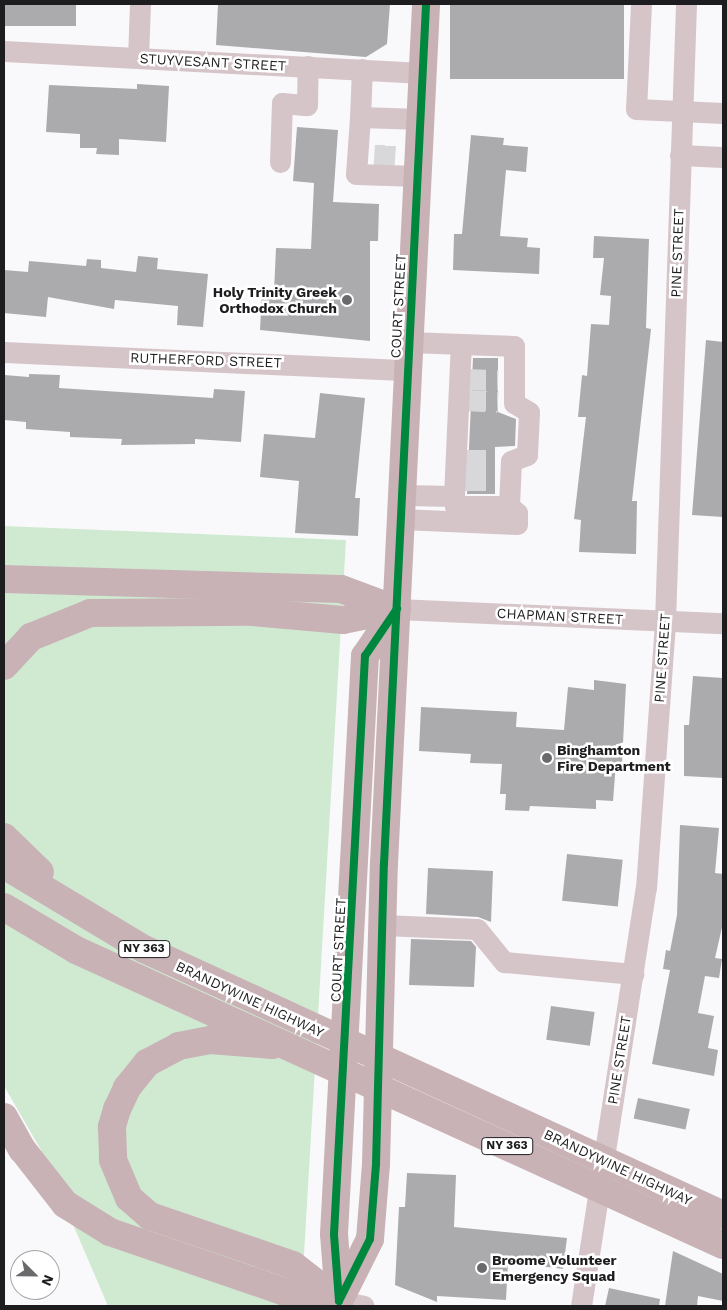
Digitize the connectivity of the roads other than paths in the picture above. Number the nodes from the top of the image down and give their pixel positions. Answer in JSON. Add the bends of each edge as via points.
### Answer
{"nodes":[{"id":1,"x":140,"y":4,"type":"edge"},
{"id":2,"x":426,"y":4,"type":"edge"},
{"id":3,"x":641,"y":4,"type":"edge"},
{"id":4,"x":686,"y":4,"type":"edge"},
{"id":5,"x":4,"y":51,"type":"edge"},
{"id":6,"x":138,"y":58,"type":"junction"},
{"id":7,"x":308,"y":66,"type":"junction"},
{"id":8,"x":362,"y":69,"type":"junction"},
{"id":9,"x":422,"y":73,"type":"junction"},
{"id":10,"x":682,"y":111,"type":"junction"},
{"id":11,"x":723,"y":113,"type":"edge"},
{"id":12,"x":360,"y":117,"type":"junction"},
{"id":13,"x":420,"y":119,"type":"junction"},
{"id":14,"x":680,"y":155,"type":"junction"},
{"id":15,"x":723,"y":157,"type":"edge"},
{"id":16,"x":280,"y":162,"type":"dead end"},
{"id":17,"x":417,"y":176,"type":"junction"},
{"id":18,"x":409,"y":342,"type":"junction"},
{"id":19,"x":461,"y":344,"type":"junction"},
{"id":20,"x":4,"y":352,"type":"edge"},
{"id":21,"x":408,"y":370,"type":"junction"},
{"id":22,"x":459,"y":475,"type":"junction"},
{"id":23,"x":509,"y":506,"type":"junction"},
{"id":24,"x":402,"y":507,"type":"junction"},
{"id":25,"x":4,"y":579,"type":"edge"},
{"id":26,"x":396,"y":609,"type":"junction"},
{"id":27,"x":665,"y":621,"type":"junction"},
{"id":28,"x":723,"y":623,"type":"edge"},
{"id":29,"x":4,"y":666,"type":"edge"},
{"id":30,"x":4,"y":837,"type":"edge"},
{"id":31,"x":4,"y":865,"type":"edge"},
{"id":32,"x":4,"y":907,"type":"edge"},
{"id":33,"x":383,"y":926,"type":"junction"},
{"id":34,"x":178,"y":966,"type":"junction"},
{"id":35,"x":633,"y":974,"type":"junction"},
{"id":36,"x":290,"y":1047,"type":"junction"},
{"id":37,"x":4,"y":1117,"type":"edge"},
{"id":38,"x":723,"y":1215,"type":"edge"},
{"id":39,"x":723,"y":1245,"type":"edge"},
{"id":40,"x":348,"y":1304,"type":"edge"},
{"id":41,"x":581,"y":1306,"type":"edge"}],
"edges":[{"from":1,"to":6,"type":"street"},
{"from":2,"to":9,"type":"main road","name":"COURT STREET"},
{"from":3,"to":10,"type":"street","via":[[636,109]]},
{"from":4,"to":10,"type":"street","name":"PINE STREET"},
{"from":5,"to":6,"type":"street","name":"STUYVESANT STREET"},
{"from":6,"to":7,"type":"street","name":"STUYVESANT STREET"},
{"from":7,"to":8,"type":"street","name":"STUYVESANT STREET"},
{"from":7,"to":16,"type":"street","via":[[307,105],[282,103]]},
{"from":8,"to":9,"type":"street","name":"STUYVESANT STREET"},
{"from":8,"to":12,"type":"street"},
{"from":9,"to":13,"type":"main road","name":"COURT STREET"},
{"from":10,"to":11,"type":"street"},
{"from":10,"to":14,"type":"street","name":"PINE STREET"},
{"from":12,"to":13,"type":"street","via":[[386,127]]},
{"from":12,"to":17,"type":"street","via":[[356,174],[384,170]]},
{"from":13,"to":17,"type":"main road","name":"COURT STREET"},
{"from":14,"to":15,"type":"street"},
{"from":14,"to":27,"type":"street","name":"PINE STREET"},
{"from":17,"to":18,"type":"main road","name":"COURT STREET"},
{"from":18,"to":19,"type":"street"},
{"from":18,"to":21,"type":"main road","name":"COURT STREET"},
{"from":19,"to":22,"type":"street"},
{"from":19,"to":23,"type":"street","via":[[514,346],[506,381],[506,402],[529,412],[527,455],[503,470]]},
{"from":20,"to":21,"type":"street","name":"RUTHERFORD STREET"},
{"from":21,"to":24,"type":"main road","name":"COURT STREET"},
{"from":22,"to":23,"type":"street","via":[[455,506]]},
{"from":22,"to":24,"type":"street"},
{"from":23,"to":24,"type":"street","via":[[516,512],[517,524]]},
{"from":24,"to":26,"type":"main road","name":"COURT STREET"},
{"from":25,"to":26,"type":"main road","via":[[341,589]]},
{"from":26,"to":27,"type":"street","name":"CHAPMAN STREET"},
{"from":26,"to":29,"type":"main road","via":[[343,620],[234,612],[90,613],[31,637]]},
{"from":26,"to":33,"type":"main road","name":"COURT STREET"},
{"from":26,"to":40,"type":"main road","name":"COURT STREET","via":[[365,656],[334,1234]]},
{"from":27,"to":28,"type":"street","name":"CHAPMAN STREET"},
{"from":27,"to":35,"type":"street","name":"PINE STREET","via":[[646,888]]},
{"from":30,"to":34,"type":"main road","via":[[59,888]]},
{"from":31,"to":34,"type":"main road","name":"BRANDYWINE HIGHWAY","number":"NY 363","via":[[81,915]]},
{"from":32,"to":36,"type":"main road","name":"BRANDYWINE HIGHWAY","number":"NY 363","via":[[76,950]]},
{"from":33,"to":35,"type":"street","via":[[477,930],[504,962]]},
{"from":33,"to":40,"type":"main road","name":"COURT STREET","via":[[370,1239]]},
{"from":34,"to":38,"type":"main road","name":"BRANDYWINE HIGHWAY","number":"NY 363"},
{"from":35,"to":41,"type":"street","name":"PINE STREET"},
{"from":36,"to":39,"type":"main road","name":"BRANDYWINE HIGHWAY","number":"NY 363"},
{"from":36,"to":40,"type":"main road","via":[[210,1040],[161,1055],[127,1088],[112,1127],[113,1160],[129,1198],[150,1216],[293,1265]]},
{"from":37,"to":40,"type":"main road","via":[[22,1149],[66,1204],[110,1232],[286,1292]]}]}
